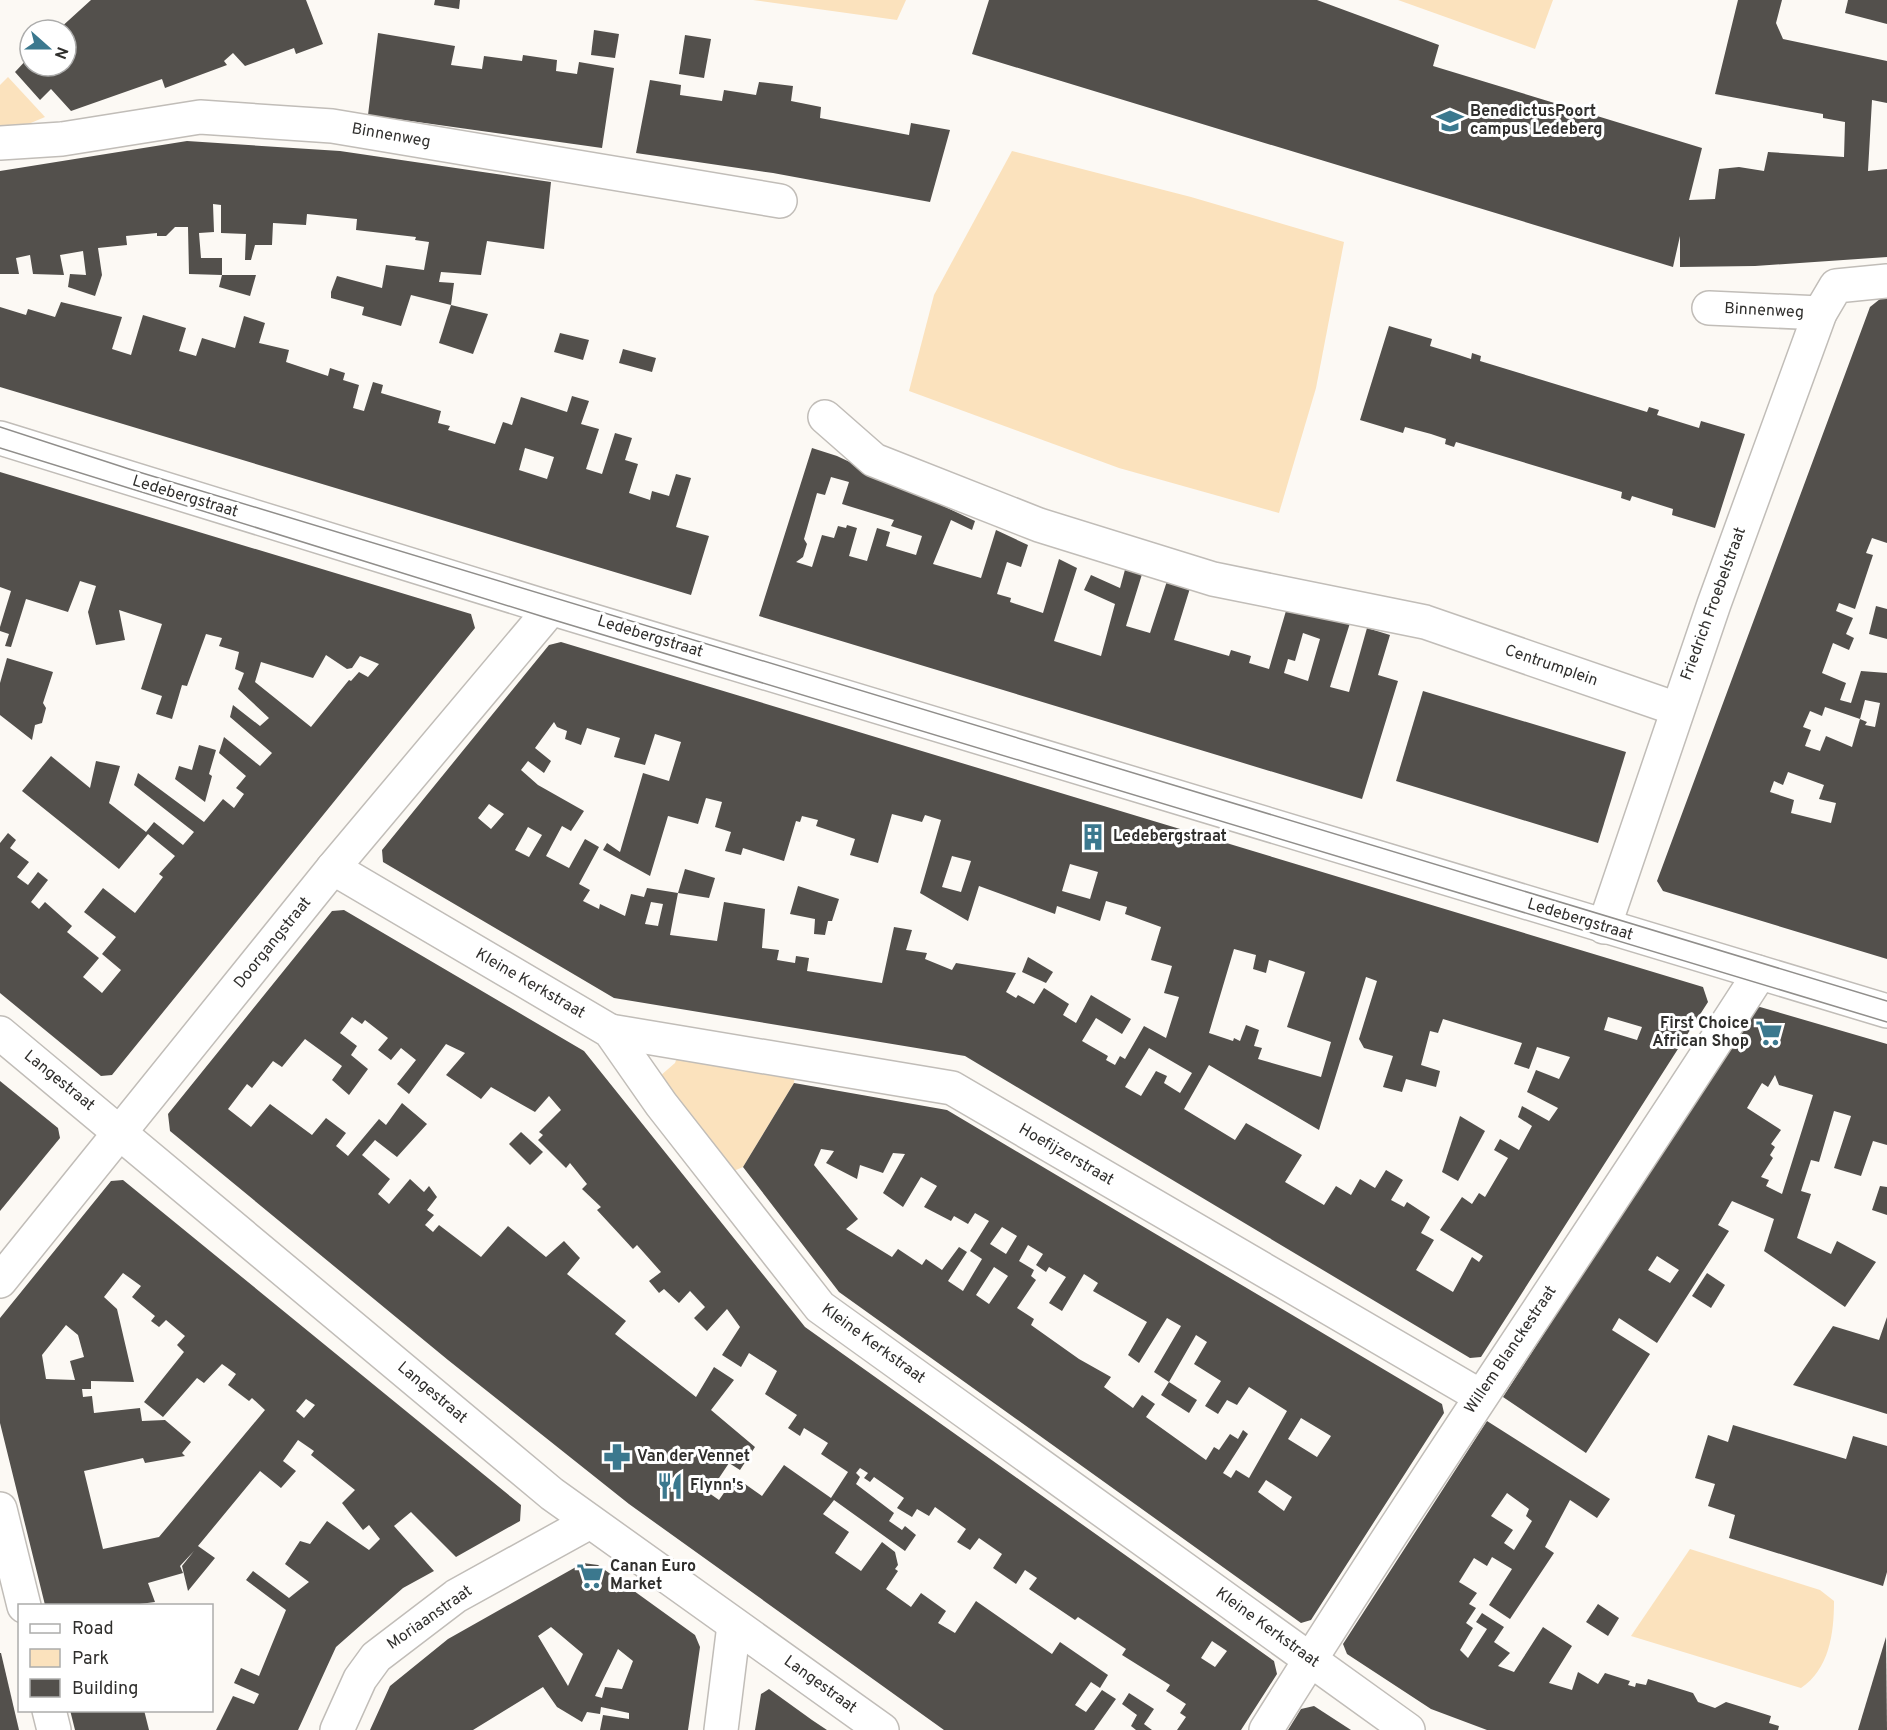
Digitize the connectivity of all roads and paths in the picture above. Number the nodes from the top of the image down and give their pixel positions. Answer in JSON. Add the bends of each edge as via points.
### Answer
{"nodes":[{"id":1,"x":0,"y":143,"type":"edge"},
{"id":2,"x":780,"y":201,"type":"dead end"},
{"id":3,"x":1887,"y":281,"type":"edge"},
{"id":4,"x":1828,"y":300,"type":"junction"},
{"id":5,"x":1708,"y":308,"type":"dead end"},
{"id":6,"x":825,"y":417,"type":"dead end"},
{"id":7,"x":0,"y":438,"type":"edge"},
{"id":8,"x":547,"y":607,"type":"junction"},
{"id":9,"x":1677,"y":709,"type":"junction"},
{"id":10,"x":333,"y":868,"type":"junction"},
{"id":11,"x":1604,"y":927,"type":"junction"},
{"id":12,"x":1757,"y":972,"type":"junction"},
{"id":13,"x":1887,"y":1011,"type":"edge"},
{"id":14,"x":610,"y":1031,"type":"junction"},
{"id":15,"x":0,"y":1033,"type":"edge"},
{"id":16,"x":119,"y":1130,"type":"junction"},
{"id":17,"x":0,"y":1281,"type":"edge"},
{"id":18,"x":1480,"y":1396,"type":"junction"},
{"id":19,"x":0,"y":1509,"type":"edge"},
{"id":20,"x":588,"y":1523,"type":"junction"},
{"id":21,"x":24,"y":1604,"type":"edge"},
{"id":22,"x":734,"y":1625,"type":"junction"},
{"id":23,"x":1310,"y":1659,"type":"junction"},
{"id":24,"x":50,"y":1712,"type":"edge"},
{"id":25,"x":54,"y":1730,"type":"edge"},
{"id":26,"x":337,"y":1730,"type":"edge"},
{"id":27,"x":721,"y":1730,"type":"edge"},
{"id":28,"x":882,"y":1730,"type":"edge"},
{"id":29,"x":1266,"y":1730,"type":"edge"},
{"id":30,"x":1408,"y":1730,"type":"edge"}],
"edges":[{"from":1,"to":2,"type":"street","name":"Binnenweg","via":[[62,139],[200,117],[332,126]]},
{"from":3,"to":4,"type":"street","name":"Binnenweg"},
{"from":4,"to":5,"type":"street","name":"Binnenweg"},
{"from":4,"to":9,"type":"street","name":"Friedrich Froebelstraat"},
{"from":6,"to":9,"type":"street","name":"Centrumplein","via":[[874,460],[1039,525],[1213,579],[1425,622]]},
{"from":7,"to":8,"type":"street","name":"Ledebergstraat"},
{"from":8,"to":10,"type":"street","name":"Doorgangstraat","via":[[544,617]]},
{"from":8,"to":11,"type":"street","name":"Ledebergstraat"},
{"from":9,"to":11,"type":"street","name":"Friedrich Froebelstraat"},
{"from":10,"to":14,"type":"street","name":"Kleine Kerkstraat"},
{"from":10,"to":16,"type":"street","name":"Doorgangstraat"},
{"from":11,"to":12,"type":"street","name":"Ledebergstraat"},
{"from":12,"to":13,"type":"street","name":"Ledebergstraat"},
{"from":12,"to":18,"type":"street","name":"Willem Blanckestraat","via":[[1679,1098]]},
{"from":14,"to":18,"type":"street","name":"Hoefijzerstraat","via":[[952,1088]]},
{"from":14,"to":23,"type":"street","name":"Kleine Kerkstraat","via":[[661,1104],[820,1307]]},
{"from":15,"to":16,"type":"street","name":"Langestraat"},
{"from":16,"to":17,"type":"street","name":"Doorgangstraat"},
{"from":16,"to":20,"type":"street","name":"Langestraat"},
{"from":18,"to":23,"type":"street","name":"Willem Blanckestraat"},
{"from":19,"to":21,"type":"street"},
{"from":20,"to":22,"type":"street","name":"Langestraat"},
{"from":20,"to":26,"type":"street","name":"Moriaanstraat","via":[[456,1596],[376,1657],[360,1679]]},
{"from":22,"to":27,"type":"street"},
{"from":22,"to":28,"type":"street","name":"Langestraat"},
{"from":23,"to":29,"type":"street","name":"Willem Blanckestraat"},
{"from":23,"to":30,"type":"street","name":"Kleine Kerkstraat"},
{"from":24,"to":25,"type":"street"}]}
